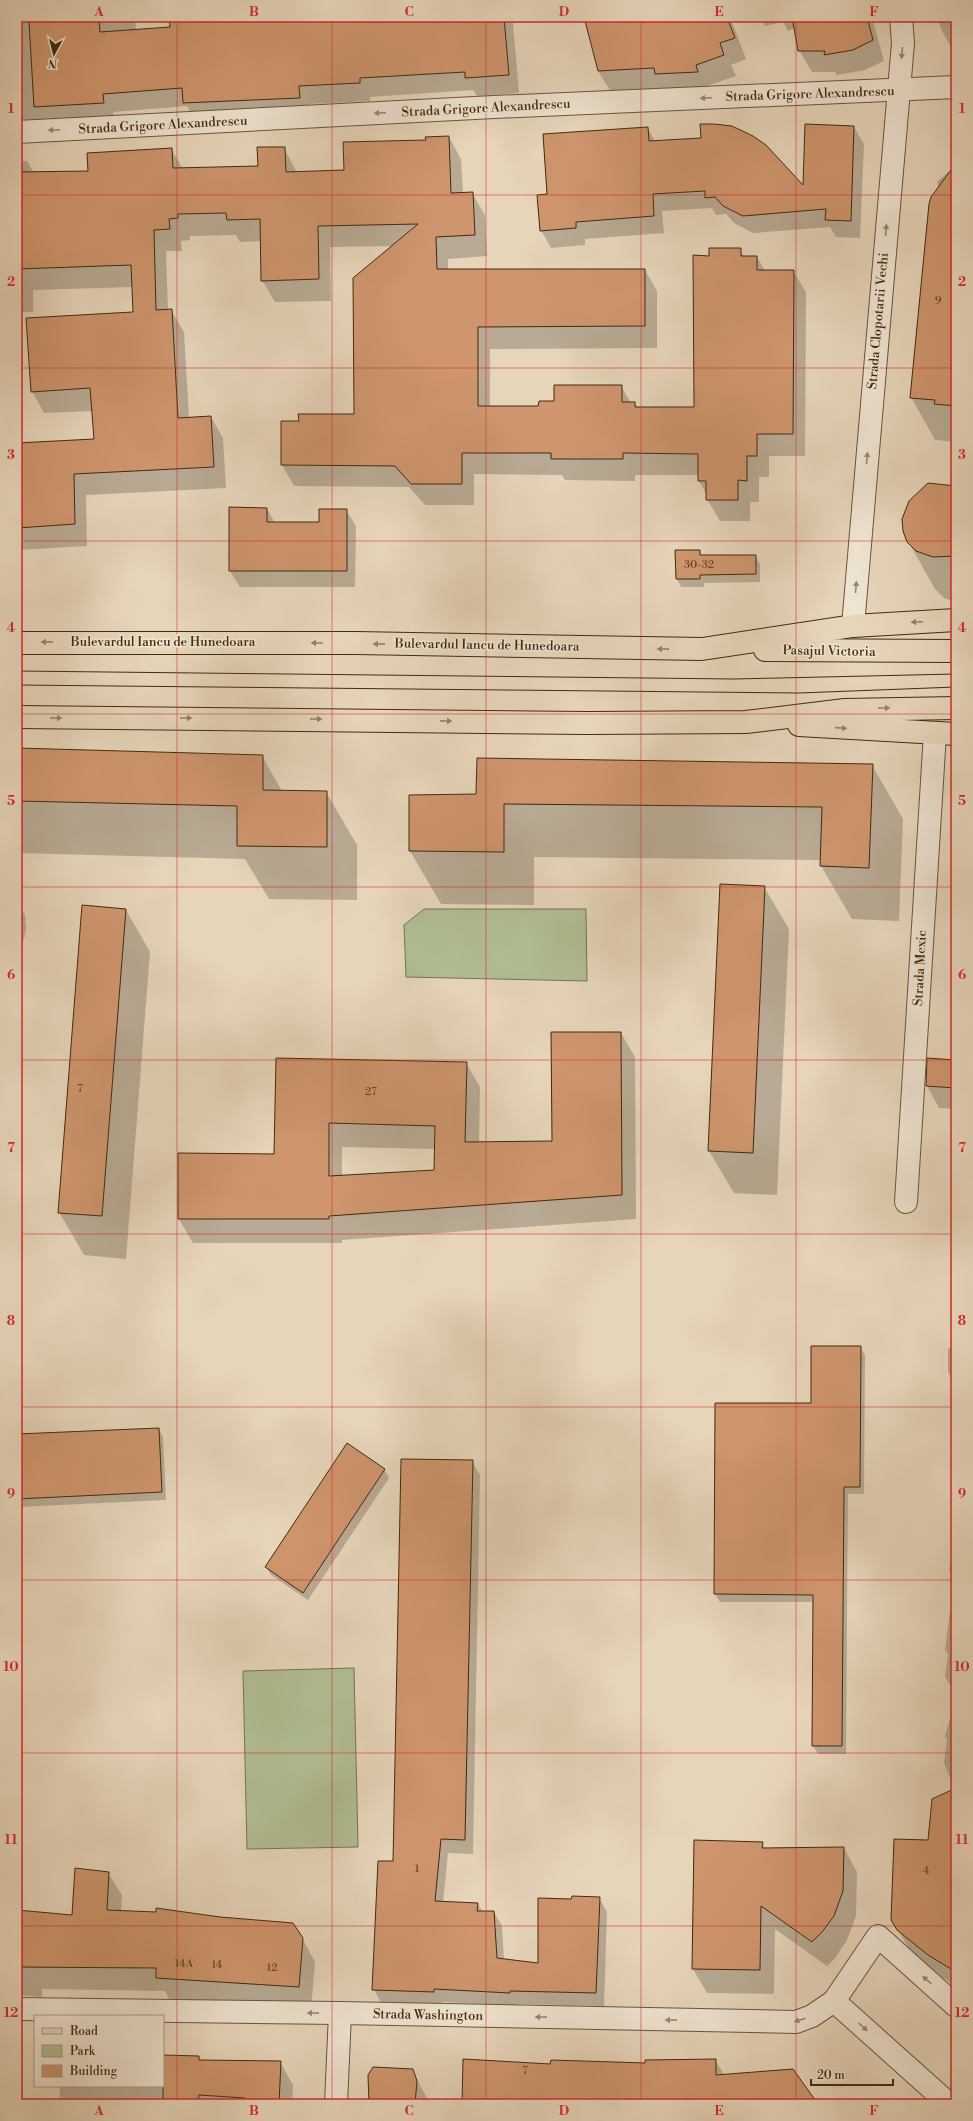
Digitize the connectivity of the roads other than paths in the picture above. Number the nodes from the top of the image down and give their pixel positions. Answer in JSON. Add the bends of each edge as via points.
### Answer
{"nodes":[{"id":1,"x":901,"y":17,"type":"edge"},
{"id":2,"x":956,"y":87,"type":"edge"},
{"id":3,"x":898,"y":90,"type":"junction"},
{"id":4,"x":17,"y":132,"type":"edge"},
{"id":5,"x":956,"y":620,"type":"edge"},
{"id":6,"x":853,"y":626,"type":"junction"},
{"id":7,"x":17,"y":642,"type":"edge"},
{"id":8,"x":702,"y":649,"type":"junction"},
{"id":9,"x":956,"y":651,"type":"edge"},
{"id":10,"x":947,"y":708,"type":"edge"},
{"id":11,"x":17,"y":717,"type":"edge"},
{"id":12,"x":746,"y":722,"type":"junction"},
{"id":13,"x":946,"y":734,"type":"edge"},
{"id":14,"x":906,"y":1202,"type":"dead end"},
{"id":15,"x":834,"y":2001,"type":"junction"},
{"id":16,"x":956,"y":2006,"type":"edge"},
{"id":17,"x":17,"y":2009,"type":"edge"},
{"id":18,"x":340,"y":2013,"type":"junction"},
{"id":19,"x":336,"y":2104,"type":"edge"},
{"id":20,"x":949,"y":2104,"type":"edge"}],
"edges":[{"from":1,"to":3,"type":"street","name":"Strada Clopotarii Vechi","one_way":true,"via":[[902,43]]},
{"from":2,"to":3,"type":"street","name":"Strada Grigore Alexandrescu"},
{"from":3,"to":4,"type":"street","name":"Strada Grigore Alexandrescu","one_way":true,"via":[[494,107]]},
{"from":6,"to":3,"type":"street","name":"Strada Clopotarii Vechi","one_way":true},
{"from":5,"to":6,"type":"main road","name":"Bulevardul Iancu de Hunedoara","one_way":true},
{"from":6,"to":8,"type":"main road","name":"Bulevardul Iancu de Hunedoara"},
{"from":8,"to":7,"type":"main road","name":"Bulevardul Iancu de Hunedoara","one_way":true,"via":[[348,643]]},
{"from":8,"to":9,"type":"main road","name":"Pasajul Victoria"},
{"from":12,"to":10,"type":"main road","one_way":true,"via":[[845,710]]},
{"from":10,"to":13,"type":"main road"},
{"from":11,"to":12,"type":"main road","one_way":true,"via":[[588,723]]},
{"from":12,"to":13,"type":"main road","one_way":true},
{"from":13,"to":14,"type":"street","name":"Strada Mexic"},
{"from":16,"to":15,"type":"street","name":"Strada Washington","one_way":true,"via":[[878,1936]]},
{"from":15,"to":18,"type":"street","name":"Strada Washington","one_way":true,"via":[[812,2016],[796,2022]]},
{"from":15,"to":20,"type":"street","one_way":true},
{"from":18,"to":17,"type":"street","name":"Strada Washington","one_way":true},
{"from":18,"to":19,"type":"street"}]}
